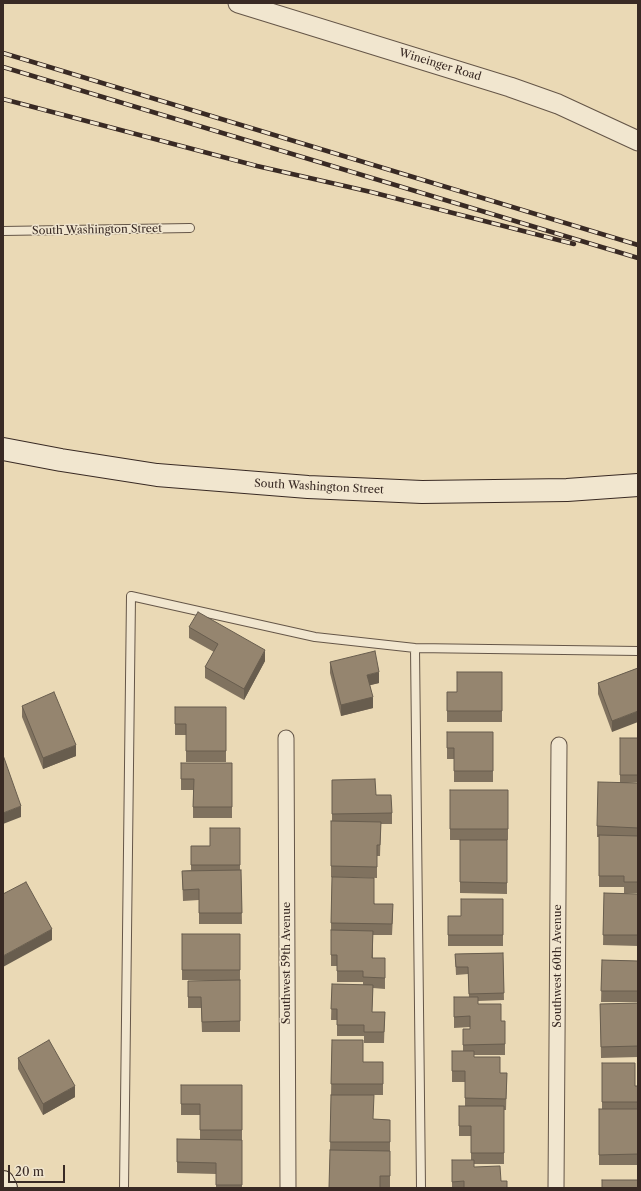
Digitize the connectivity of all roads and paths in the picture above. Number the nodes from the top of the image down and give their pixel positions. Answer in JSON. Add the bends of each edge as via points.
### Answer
{"nodes":[{"id":1,"x":238,"y":3,"type":"edge"},
{"id":2,"x":638,"y":141,"type":"edge"},
{"id":3,"x":190,"y":228,"type":"dead end"},
{"id":4,"x":3,"y":231,"type":"edge"},
{"id":5,"x":3,"y":449,"type":"edge"},
{"id":6,"x":638,"y":485,"type":"edge"},
{"id":7,"x":415,"y":648,"type":"junction"},
{"id":8,"x":638,"y":651,"type":"edge"},
{"id":9,"x":286,"y":738,"type":"dead end"},
{"id":10,"x":559,"y":745,"type":"dead end"},
{"id":11,"x":3,"y":1182,"type":"edge"},
{"id":12,"x":6,"y":1188,"type":"edge"},
{"id":13,"x":124,"y":1188,"type":"edge"},
{"id":14,"x":288,"y":1188,"type":"edge"},
{"id":15,"x":421,"y":1188,"type":"edge"},
{"id":16,"x":556,"y":1188,"type":"edge"}],
"edges":[{"from":1,"to":2,"type":"street","name":"Wineinger Road","via":[[510,87],[558,104]]},
{"from":3,"to":4,"type":"lane","name":"South Washington Street"},
{"from":5,"to":6,"type":"main road","name":"South Washington Street","via":[[157,475],[308,487],[422,492],[567,490]]},
{"from":7,"to":8,"type":"lane"},
{"from":7,"to":13,"type":"lane","via":[[315,637],[131,596]]},
{"from":7,"to":15,"type":"lane"},
{"from":9,"to":14,"type":"street","name":"Southwest 59th Avenue"},
{"from":10,"to":16,"type":"street","name":"Southwest 60th Avenue"},
{"from":11,"to":12,"type":"main road"}]}
